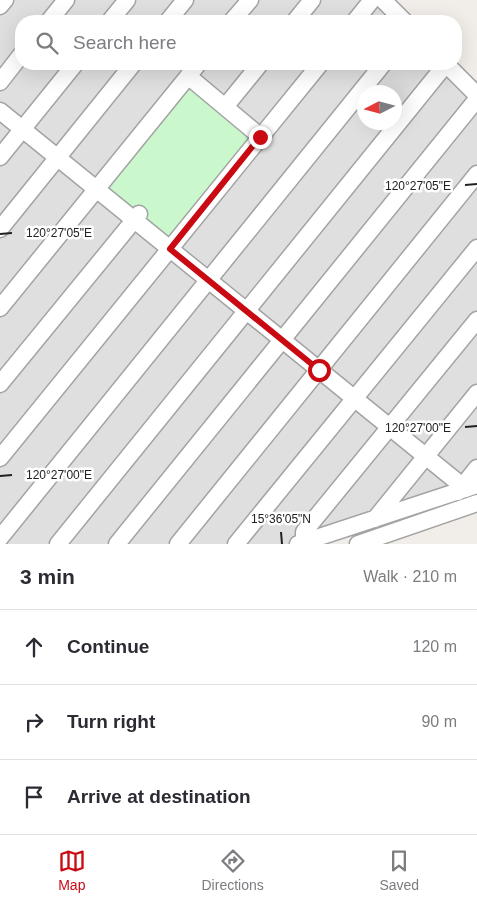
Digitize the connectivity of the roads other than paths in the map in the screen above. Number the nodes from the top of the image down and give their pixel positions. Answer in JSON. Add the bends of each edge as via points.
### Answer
{"nodes":[{"id":1,"x":5,"y":0,"type":"edge"},
{"id":2,"x":66,"y":0,"type":"edge"},
{"id":3,"x":127,"y":0,"type":"edge"},
{"id":4,"x":185,"y":0,"type":"edge"},
{"id":5,"x":250,"y":0,"type":"edge"},
{"id":6,"x":312,"y":0,"type":"edge"},
{"id":7,"x":372,"y":0,"type":"edge"},
{"id":8,"x":383,"y":0,"type":"edge"},
{"id":9,"x":0,"y":6,"type":"edge"},
{"id":10,"x":54,"y":15,"type":"edge"},
{"id":11,"x":115,"y":15,"type":"edge"},
{"id":12,"x":173,"y":15,"type":"edge"},
{"id":13,"x":237,"y":15,"type":"edge"},
{"id":14,"x":300,"y":15,"type":"edge"},
{"id":15,"x":360,"y":15,"type":"edge"},
{"id":16,"x":398,"y":15,"type":"edge"},
{"id":17,"x":15,"y":63,"type":"edge"},
{"id":18,"x":70,"y":70,"type":"edge"},
{"id":19,"x":128,"y":70,"type":"edge"},
{"id":20,"x":193,"y":70,"type":"edge"},
{"id":21,"x":255,"y":70,"type":"edge"},
{"id":22,"x":315,"y":70,"type":"edge"},
{"id":23,"x":379,"y":70,"type":"edge"},
{"id":24,"x":441,"y":70,"type":"edge"},
{"id":25,"x":452,"y":70,"type":"edge"},
{"id":26,"x":0,"y":82,"type":"edge"},
{"id":27,"x":477,"y":95,"type":"edge"},
{"id":28,"x":477,"y":100,"type":"edge"},
{"id":29,"x":225,"y":107,"type":"junction"},
{"id":30,"x":0,"y":112,"type":"edge"},
{"id":31,"x":22,"y":130,"type":"junction"},
{"id":32,"x":260,"y":137,"type":"junction"},
{"id":33,"x":0,"y":157,"type":"edge"},
{"id":34,"x":57,"y":158,"type":"junction"},
{"id":35,"x":477,"y":174,"type":"edge"},
{"id":36,"x":96,"y":189,"type":"junction"},
{"id":37,"x":136,"y":217,"type":"junction"},
{"id":38,"x":0,"y":229,"type":"edge"},
{"id":39,"x":477,"y":248,"type":"edge"},
{"id":40,"x":170,"y":249,"type":"junction"},
{"id":41,"x":208,"y":280,"type":"junction"},
{"id":42,"x":0,"y":308,"type":"edge"},
{"id":43,"x":247,"y":311,"type":"junction"},
{"id":44,"x":477,"y":320,"type":"edge"},
{"id":45,"x":282,"y":340,"type":"junction"},
{"id":46,"x":319,"y":370,"type":"junction"},
{"id":47,"x":0,"y":384,"type":"edge"},
{"id":48,"x":477,"y":394,"type":"edge"},
{"id":49,"x":354,"y":398,"type":"junction"},
{"id":50,"x":390,"y":427,"type":"junction"},
{"id":51,"x":426,"y":456,"type":"junction"},
{"id":52,"x":0,"y":458,"type":"edge"},
{"id":53,"x":477,"y":468,"type":"edge"},
{"id":54,"x":466,"y":488,"type":"edge"},
{"id":55,"x":477,"y":503,"type":"edge"},
{"id":56,"x":375,"y":519,"type":"junction"},
{"id":57,"x":0,"y":538,"type":"edge"},
{"id":58,"x":301,"y":543,"type":"edge"},
{"id":59,"x":58,"y":544,"type":"edge"},
{"id":60,"x":117,"y":544,"type":"edge"},
{"id":61,"x":178,"y":544,"type":"edge"},
{"id":62,"x":236,"y":544,"type":"edge"},
{"id":63,"x":358,"y":544,"type":"edge"}],
"edges":[{"from":1,"to":9,"type":"street"},
{"from":2,"to":10,"type":"street"},
{"from":3,"to":11,"type":"street"},
{"from":4,"to":12,"type":"street"},
{"from":5,"to":13,"type":"street"},
{"from":6,"to":14,"type":"street"},
{"from":7,"to":15,"type":"street"},
{"from":8,"to":16,"type":"street"},
{"from":17,"to":26,"type":"street"},
{"from":18,"to":31,"type":"street"},
{"from":19,"to":34,"type":"street"},
{"from":20,"to":29,"type":"street"},
{"from":20,"to":36,"type":"street"},
{"from":21,"to":29,"type":"street"},
{"from":22,"to":32,"type":"street"},
{"from":23,"to":41,"type":"street"},
{"from":24,"to":43,"type":"street"},
{"from":25,"to":27,"type":"street"},
{"from":28,"to":45,"type":"street"},
{"from":29,"to":32,"type":"street"},
{"from":30,"to":31,"type":"street"},
{"from":31,"to":33,"type":"street"},
{"from":31,"to":34,"type":"street"},
{"from":32,"to":40,"type":"street"},
{"from":34,"to":36,"type":"street"},
{"from":34,"to":38,"type":"street"},
{"from":35,"to":46,"type":"street"},
{"from":36,"to":37,"type":"street"},
{"from":36,"to":42,"type":"street"},
{"from":37,"to":40,"type":"street"},
{"from":37,"to":47,"type":"street"},
{"from":39,"to":49,"type":"street"},
{"from":40,"to":41,"type":"street"},
{"from":40,"to":52,"type":"street"},
{"from":41,"to":43,"type":"street"},
{"from":41,"to":57,"type":"street"},
{"from":43,"to":45,"type":"street"},
{"from":43,"to":59,"type":"street"},
{"from":44,"to":50,"type":"street"},
{"from":45,"to":46,"type":"street"},
{"from":45,"to":60,"type":"street"},
{"from":46,"to":49,"type":"street"},
{"from":46,"to":61,"type":"street"},
{"from":48,"to":51,"type":"street"},
{"from":49,"to":50,"type":"street"},
{"from":49,"to":62,"type":"street"},
{"from":50,"to":51,"type":"street"},
{"from":50,"to":58,"type":"street","via":[[304,532]]},
{"from":51,"to":54,"type":"street"},
{"from":51,"to":56,"type":"street"},
{"from":53,"to":54,"type":"street"},
{"from":54,"to":56,"type":"street"},
{"from":55,"to":63,"type":"street"},
{"from":56,"to":58,"type":"street"}]}
